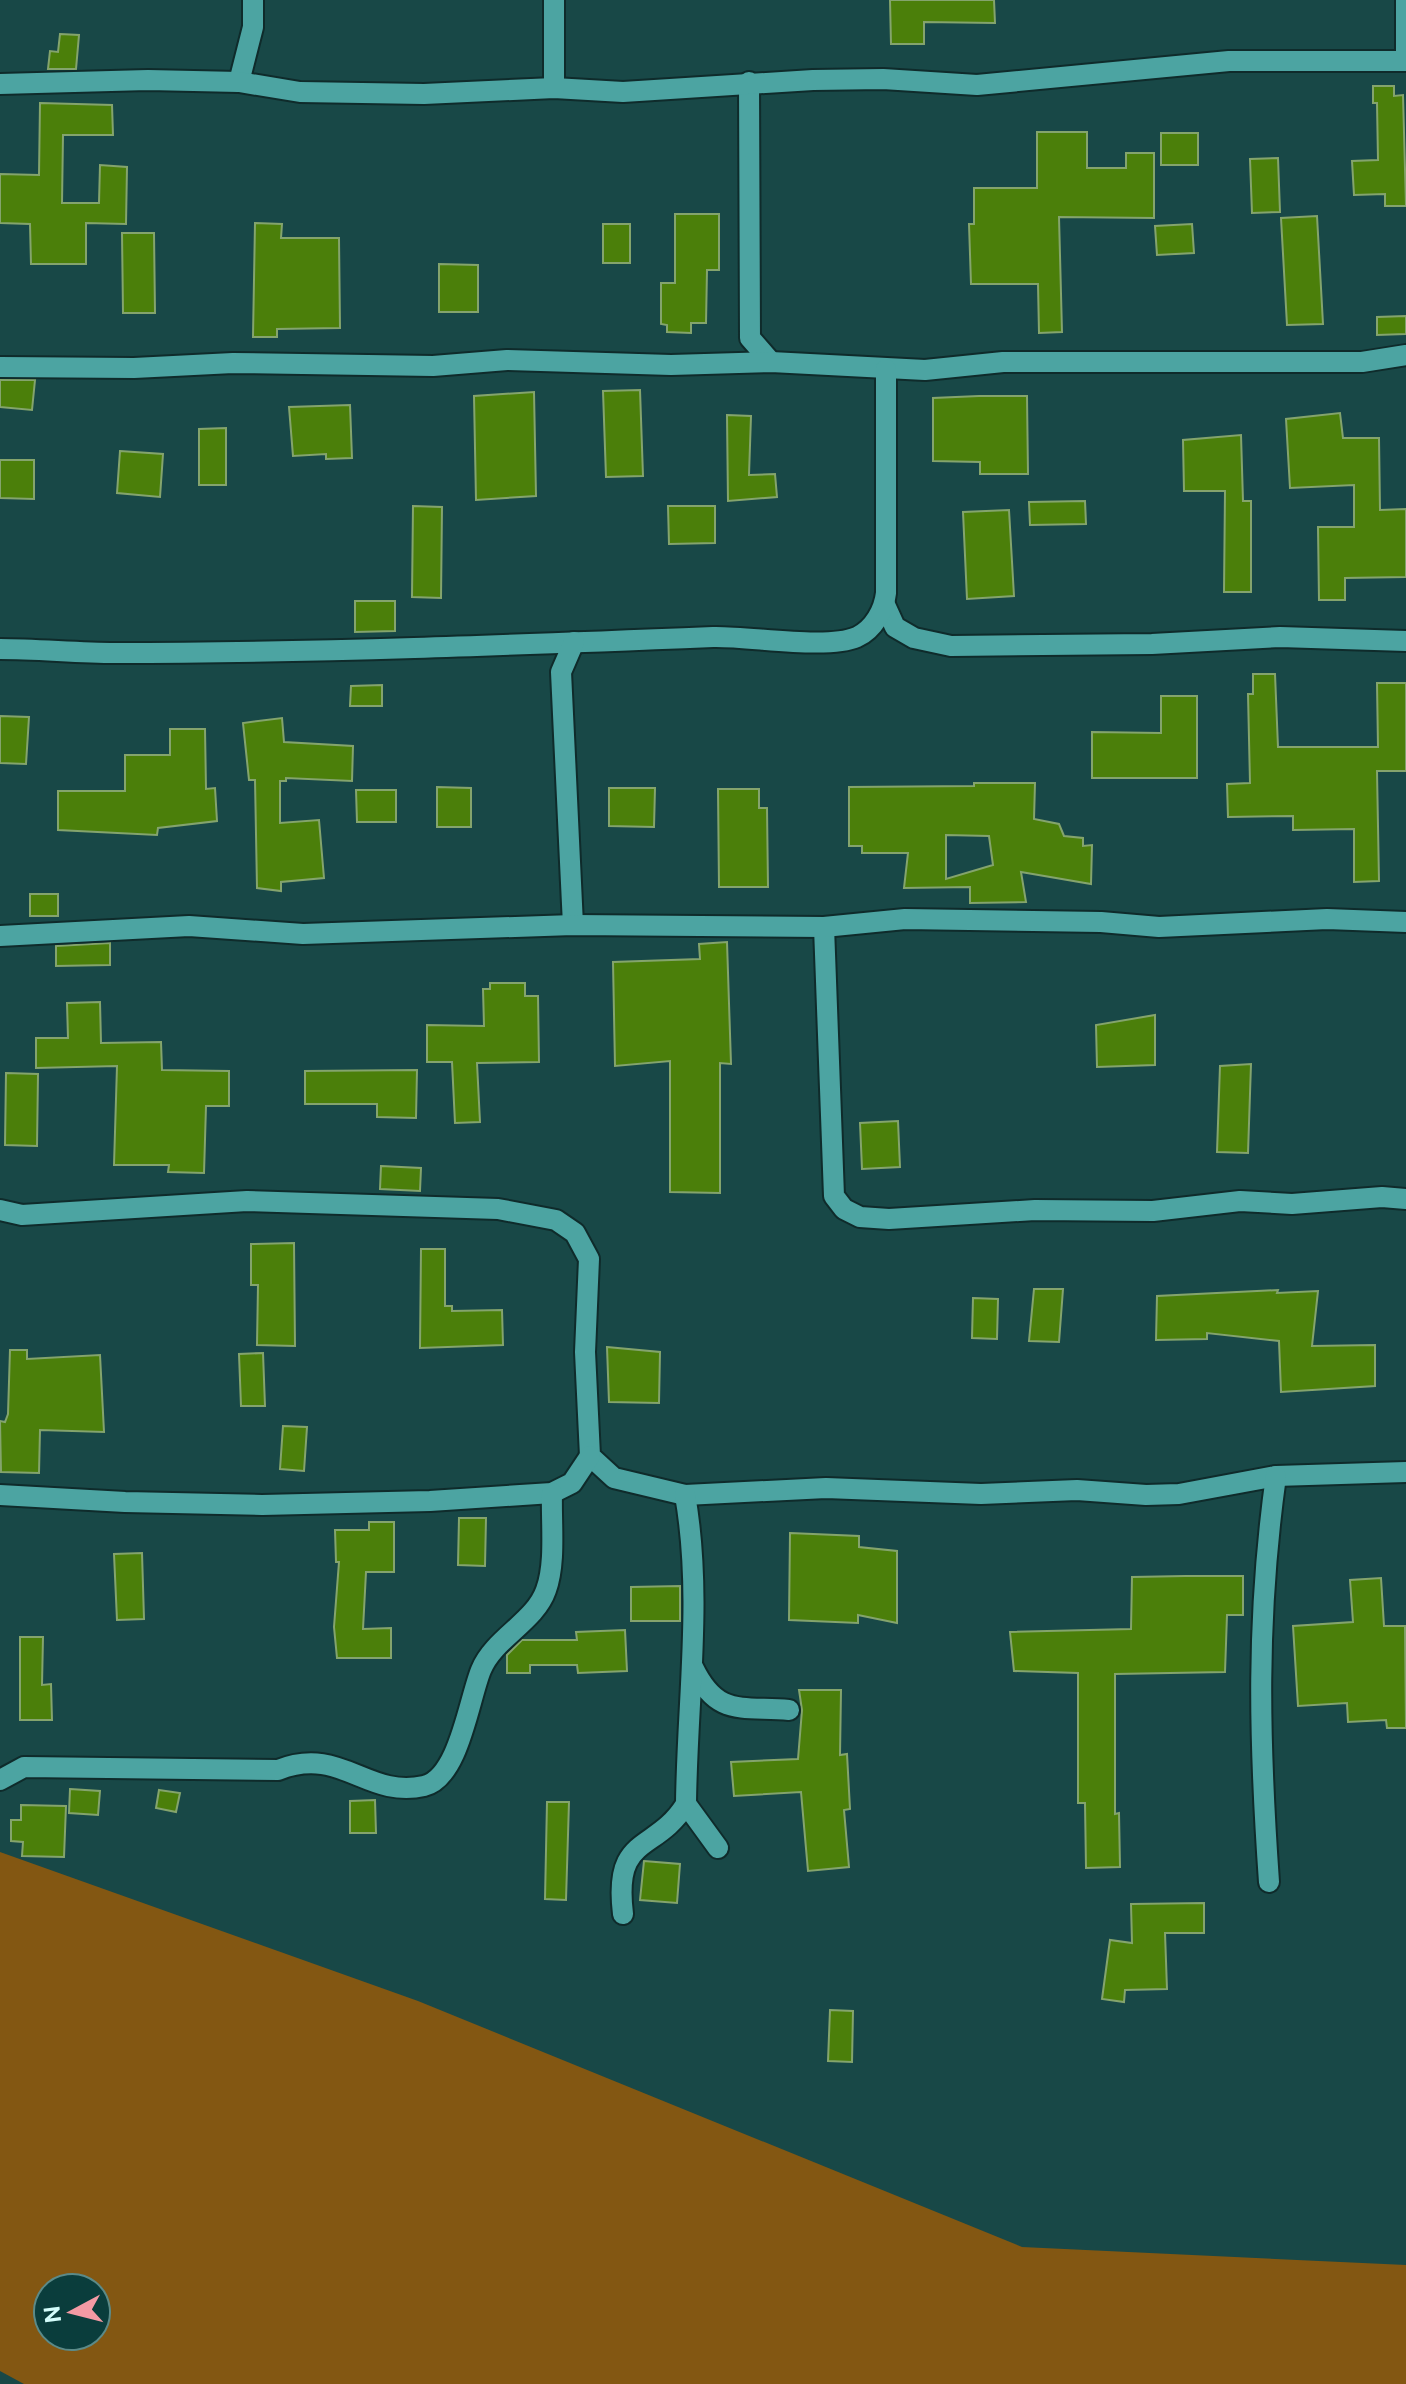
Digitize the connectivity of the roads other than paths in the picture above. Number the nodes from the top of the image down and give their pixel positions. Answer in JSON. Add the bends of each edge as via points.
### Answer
{"nodes":[{"id":1,"x":253,"y":0,"type":"edge"},
{"id":2,"x":554,"y":0,"type":"edge"},
{"id":3,"x":1406,"y":0,"type":"edge"},
{"id":4,"x":1406,"y":61,"type":"edge"},
{"id":5,"x":239,"y":82,"type":"junction"},
{"id":6,"x":749,"y":82,"type":"junction"},
{"id":7,"x":0,"y":84,"type":"edge"},
{"id":8,"x":554,"y":88,"type":"junction"},
{"id":9,"x":750,"y":338,"type":"junction"},
{"id":10,"x":1406,"y":355,"type":"edge"},
{"id":11,"x":733,"y":362,"type":"junction"},
{"id":12,"x":771,"y":362,"type":"junction"},
{"id":13,"x":0,"y":367,"type":"edge"},
{"id":14,"x":886,"y":369,"type":"junction"},
{"id":15,"x":885,"y":605,"type":"junction"},
{"id":16,"x":1406,"y":641,"type":"edge"},
{"id":17,"x":574,"y":642,"type":"junction"},
{"id":18,"x":0,"y":649,"type":"edge"},
{"id":19,"x":1406,"y":922,"type":"edge"},
{"id":20,"x":573,"y":925,"type":"junction"},
{"id":21,"x":824,"y":927,"type":"junction"},
{"id":22,"x":0,"y":936,"type":"edge"},
{"id":23,"x":1406,"y":1199,"type":"edge"},
{"id":24,"x":0,"y":1210,"type":"edge"},
{"id":25,"x":590,"y":1456,"type":"junction"},
{"id":26,"x":1406,"y":1472,"type":"edge"},
{"id":27,"x":1276,"y":1476,"type":"junction"},
{"id":28,"x":552,"y":1493,"type":"junction"},
{"id":29,"x":0,"y":1495,"type":"edge"},
{"id":30,"x":685,"y":1495,"type":"junction"},
{"id":31,"x":692,"y":1664,"type":"junction"},
{"id":32,"x":789,"y":1710,"type":"dead end"},
{"id":33,"x":0,"y":1780,"type":"edge"},
{"id":34,"x":686,"y":1804,"type":"junction"},
{"id":35,"x":718,"y":1848,"type":"dead end"},
{"id":36,"x":1269,"y":1882,"type":"dead end"},
{"id":37,"x":623,"y":1914,"type":"dead end"}],
"edges":[{"from":1,"to":5,"type":"street","via":[[253,27]]},
{"from":2,"to":8,"type":"street"},
{"from":3,"to":4,"type":"street"},
{"from":4,"to":6,"type":"street","via":[[1229,61],[977,85],[883,79]]},
{"from":5,"to":7,"type":"street"},
{"from":5,"to":8,"type":"street","via":[[300,92]]},
{"from":6,"to":8,"type":"street","via":[[623,92]]},
{"from":6,"to":9,"type":"street"},
{"from":9,"to":11,"type":"street"},
{"from":9,"to":12,"type":"street"},
{"from":10,"to":14,"type":"street","via":[[1362,362],[1003,362]]},
{"from":11,"to":12,"type":"street"},
{"from":11,"to":13,"type":"street"},
{"from":12,"to":14,"type":"street"},
{"from":14,"to":15,"type":"street"},
{"from":15,"to":16,"type":"street","via":[[895,627],[914,638],[951,646],[1280,637]]},
{"from":15,"to":17,"type":"street","via":[[873,625],[857,637],[830,641],[737,636]]},
{"from":17,"to":18,"type":"street","via":[[284,652]]},
{"from":17,"to":20,"type":"street","via":[[561,672]]},
{"from":19,"to":21,"type":"street","via":[[1327,919],[1159,927],[905,919]]},
{"from":20,"to":21,"type":"street"},
{"from":20,"to":22,"type":"street","via":[[303,934],[189,926]]},
{"from":21,"to":23,"type":"street","via":[[834,1196],[852,1213],[889,1219],[1006,1211],[1153,1211],[1240,1201]]},
{"from":24,"to":25,"type":"street","via":[[22,1215],[247,1201],[498,1209],[556,1220],[575,1233],[589,1259],[585,1352]]},
{"from":25,"to":28,"type":"street","via":[[572,1483]]},
{"from":25,"to":30,"type":"street","via":[[614,1478]]},
{"from":26,"to":27,"type":"street"},
{"from":27,"to":30,"type":"street","via":[[1179,1494],[826,1488]]},
{"from":27,"to":36,"type":"street","via":[[1265,1555],[1259,1677]]},
{"from":28,"to":29,"type":"street","via":[[262,1505]]},
{"from":28,"to":33,"type":"street","via":[[544,1595],[482,1667],[461,1735],[432,1784],[398,1789],[314,1761],[278,1770],[24,1767]]},
{"from":30,"to":31,"type":"street","via":[[693,1537]]},
{"from":31,"to":32,"type":"street","via":[[704,1690],[721,1705]]},
{"from":31,"to":34,"type":"street"},
{"from":34,"to":35,"type":"street"},
{"from":34,"to":37,"type":"street","via":[[628,1857]]}]}
